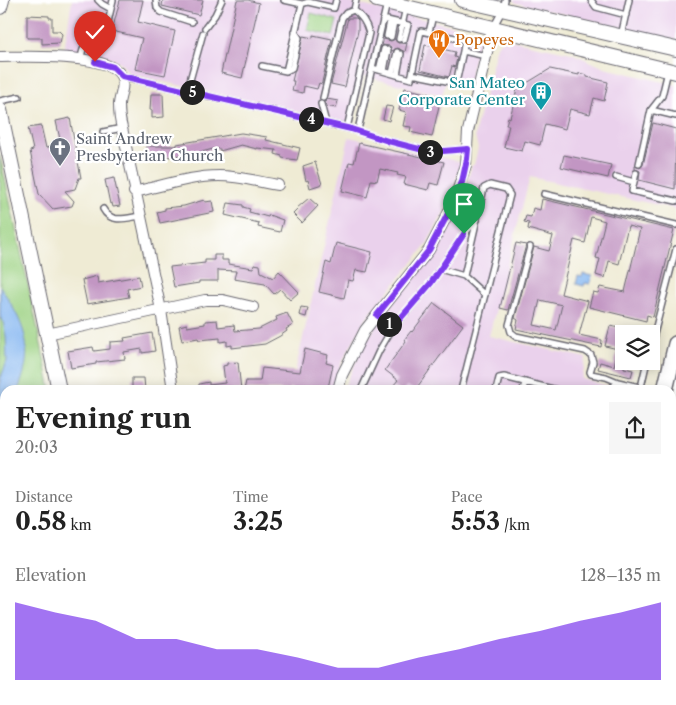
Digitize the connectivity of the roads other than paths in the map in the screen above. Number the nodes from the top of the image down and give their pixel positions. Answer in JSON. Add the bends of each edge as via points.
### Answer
{"nodes":[{"id":1,"x":2,"y":0,"type":"edge"},
{"id":2,"x":98,"y":0,"type":"edge"},
{"id":3,"x":113,"y":0,"type":"edge"},
{"id":4,"x":156,"y":0,"type":"edge"},
{"id":5,"x":222,"y":0,"type":"edge"},
{"id":6,"x":284,"y":0,"type":"edge"},
{"id":7,"x":336,"y":0,"type":"edge"},
{"id":8,"x":356,"y":0,"type":"edge"},
{"id":9,"x":462,"y":0,"type":"edge"},
{"id":10,"x":591,"y":0,"type":"edge"},
{"id":11,"x":629,"y":0,"type":"edge"},
{"id":12,"x":309,"y":1,"type":"edge"},
{"id":13,"x":382,"y":1,"type":"edge"},
{"id":14,"x":302,"y":4,"type":"junction"},
{"id":15,"x":500,"y":4,"type":"edge"},
{"id":16,"x":406,"y":6,"type":"junction"},
{"id":17,"x":0,"y":7,"type":"edge"},
{"id":18,"x":111,"y":9,"type":"junction"},
{"id":19,"x":354,"y":10,"type":"junction"},
{"id":20,"x":434,"y":13,"type":"junction"},
{"id":21,"x":626,"y":15,"type":"junction"},
{"id":22,"x":383,"y":19,"type":"junction"},
{"id":23,"x":392,"y":21,"type":"junction"},
{"id":24,"x":192,"y":22,"type":"dead end"},
{"id":25,"x":405,"y":24,"type":"junction"},
{"id":26,"x":493,"y":27,"type":"junction"},
{"id":27,"x":429,"y":32,"type":"junction"},
{"id":28,"x":389,"y":36,"type":"dead end"},
{"id":29,"x":621,"y":36,"type":"junction"},
{"id":30,"x":402,"y":39,"type":"dead end"},
{"id":31,"x":676,"y":49,"type":"edge"},
{"id":32,"x":386,"y":50,"type":"dead end"},
{"id":33,"x":463,"y":51,"type":"junction"},
{"id":34,"x":399,"y":53,"type":"dead end"},
{"id":35,"x":486,"y":56,"type":"junction"},
{"id":36,"x":0,"y":57,"type":"edge"},
{"id":37,"x":80,"y":60,"type":"junction"},
{"id":38,"x":262,"y":66,"type":"dead end"},
{"id":39,"x":372,"y":68,"type":"junction"},
{"id":40,"x":381,"y":71,"type":"junction"},
{"id":41,"x":672,"y":71,"type":"edge"},
{"id":42,"x":394,"y":74,"type":"junction"},
{"id":43,"x":412,"y":74,"type":"junction"},
{"id":44,"x":122,"y":76,"type":"junction"},
{"id":45,"x":187,"y":91,"type":"junction"},
{"id":46,"x":19,"y":97,"type":"dead end"},
{"id":47,"x":323,"y":98,"type":"dead end"},
{"id":48,"x":0,"y":101,"type":"edge"},
{"id":49,"x":322,"y":104,"type":"dead end"},
{"id":50,"x":0,"y":110,"type":"edge"},
{"id":51,"x":651,"y":110,"type":"junction"},
{"id":52,"x":676,"y":116,"type":"edge"},
{"id":53,"x":326,"y":123,"type":"junction"},
{"id":54,"x":122,"y":128,"type":"junction"},
{"id":55,"x":347,"y":128,"type":"junction"},
{"id":56,"x":358,"y":130,"type":"junction"},
{"id":57,"x":103,"y":132,"type":"dead end"},
{"id":58,"x":468,"y":149,"type":"junction"},
{"id":59,"x":639,"y":164,"type":"dead end"},
{"id":60,"x":636,"y":173,"type":"dead end"},
{"id":61,"x":616,"y":177,"type":"dead end"},
{"id":62,"x":634,"y":182,"type":"junction"},
{"id":63,"x":278,"y":185,"type":"dead end"},
{"id":64,"x":134,"y":192,"type":"junction"},
{"id":65,"x":544,"y":194,"type":"dead end"},
{"id":66,"x":676,"y":201,"type":"edge"},
{"id":67,"x":103,"y":209,"type":"dead end"},
{"id":68,"x":140,"y":216,"type":"junction"},
{"id":69,"x":477,"y":220,"type":"junction"},
{"id":70,"x":676,"y":224,"type":"edge"},
{"id":71,"x":530,"y":246,"type":"dead end"},
{"id":72,"x":676,"y":249,"type":"edge"},
{"id":73,"x":440,"y":269,"type":"junction"},
{"id":74,"x":464,"y":276,"type":"junction"},
{"id":75,"x":485,"y":295,"type":"junction"},
{"id":76,"x":253,"y":307,"type":"dead end"},
{"id":77,"x":161,"y":310,"type":"junction"},
{"id":78,"x":377,"y":315,"type":"junction"},
{"id":79,"x":656,"y":325,"type":"edge"},
{"id":80,"x":393,"y":327,"type":"junction"},
{"id":81,"x":47,"y":334,"type":"junction"},
{"id":82,"x":676,"y":344,"type":"edge"},
{"id":83,"x":645,"y":370,"type":"edge"},
{"id":84,"x":525,"y":382,"type":"junction"},
{"id":85,"x":618,"y":382,"type":"junction"},
{"id":86,"x":58,"y":385,"type":"edge"},
{"id":87,"x":172,"y":385,"type":"edge"},
{"id":88,"x":339,"y":385,"type":"edge"},
{"id":89,"x":363,"y":385,"type":"edge"},
{"id":90,"x":462,"y":385,"type":"edge"},
{"id":91,"x":497,"y":385,"type":"edge"},
{"id":92,"x":524,"y":385,"type":"edge"},
{"id":93,"x":537,"y":385,"type":"edge"},
{"id":94,"x":615,"y":385,"type":"edge"},
{"id":95,"x":626,"y":385,"type":"edge"},
{"id":96,"x":641,"y":385,"type":"edge"},
{"id":97,"x":666,"y":385,"type":"edge"}],
"edges":[{"from":1,"to":17,"type":"main road"},
{"from":2,"to":18,"type":"lane"},
{"from":3,"to":18,"type":"lane"},
{"from":4,"to":24,"type":"lane","via":[[161,12]]},
{"from":5,"to":45,"type":"lane","via":[[198,46]]},
{"from":6,"to":14,"type":"lane"},
{"from":7,"to":12,"type":"lane","via":[[334,8]]},
{"from":8,"to":19,"type":"lane"},
{"from":9,"to":15,"type":"main road"},
{"from":10,"to":21,"type":"lane","via":[[596,7]]},
{"from":11,"to":21,"type":"lane"},
{"from":12,"to":14,"type":"lane"},
{"from":13,"to":16,"type":"main road"},
{"from":13,"to":22,"type":"lane"},
{"from":14,"to":38,"type":"lane","via":[[286,71]]},
{"from":15,"to":26,"type":"lane"},
{"from":15,"to":29,"type":"main road"},
{"from":16,"to":20,"type":"main road"},
{"from":16,"to":25,"type":"lane"},
{"from":18,"to":37,"type":"lane","via":[[105,34],[86,43]]},
{"from":19,"to":47,"type":"lane","via":[[342,18]]},
{"from":19,"to":55,"type":"lane","via":[[361,16],[369,33]]},
{"from":20,"to":26,"type":"main road"},
{"from":20,"to":27,"type":"lane"},
{"from":21,"to":29,"type":"lane"},
{"from":22,"to":23,"type":"lane"},
{"from":22,"to":39,"type":"lane"},
{"from":23,"to":25,"type":"lane"},
{"from":23,"to":28,"type":"lane"},
{"from":25,"to":30,"type":"lane"},
{"from":26,"to":35,"type":"street"},
{"from":26,"to":41,"type":"main road"},
{"from":27,"to":33,"type":"lane","via":[[465,40]]},
{"from":27,"to":43,"type":"lane","via":[[422,31]]},
{"from":29,"to":31,"type":"main road"},
{"from":32,"to":40,"type":"lane"},
{"from":33,"to":35,"type":"lane"},
{"from":33,"to":43,"type":"lane","via":[[456,84]]},
{"from":34,"to":42,"type":"lane"},
{"from":35,"to":58,"type":"street","via":[[468,131]]},
{"from":36,"to":37,"type":"street"},
{"from":37,"to":44,"type":"street","via":[[113,67]]},
{"from":39,"to":40,"type":"lane"},
{"from":39,"to":56,"type":"lane"},
{"from":40,"to":42,"type":"lane"},
{"from":41,"to":51,"type":"lane","via":[[662,96]]},
{"from":42,"to":43,"type":"lane","via":[[411,79]]},
{"from":44,"to":45,"type":"lane"},
{"from":44,"to":54,"type":"street","via":[[119,104]]},
{"from":45,"to":53,"type":"lane"},
{"from":46,"to":48,"type":"lane"},
{"from":49,"to":53,"type":"lane"},
{"from":50,"to":81,"type":"main road"},
{"from":51,"to":52,"type":"lane"},
{"from":51,"to":59,"type":"lane"},
{"from":53,"to":55,"type":"lane"},
{"from":54,"to":57,"type":"lane"},
{"from":54,"to":64,"type":"street"},
{"from":55,"to":56,"type":"lane"},
{"from":56,"to":58,"type":"lane","via":[[431,152]]},
{"from":58,"to":78,"type":"street","via":[[462,182],[429,250]]},
{"from":60,"to":62,"type":"lane"},
{"from":61,"to":62,"type":"lane"},
{"from":62,"to":66,"type":"lane","via":[[632,190]]},
{"from":63,"to":64,"type":"street","via":[[221,176]]},
{"from":64,"to":68,"type":"street"},
{"from":65,"to":70,"type":"lane"},
{"from":67,"to":68,"type":"lane","via":[[112,219]]},
{"from":68,"to":77,"type":"street"},
{"from":69,"to":73,"type":"lane"},
{"from":69,"to":74,"type":"lane"},
{"from":69,"to":75,"type":"lane","via":[[484,188],[490,185],[506,189],[510,196]]},
{"from":71,"to":85,"type":"lane","via":[[509,326],[511,332],[516,336],[585,351],[591,355],[592,374]]},
{"from":72,"to":79,"type":"lane"},
{"from":73,"to":74,"type":"lane"},
{"from":73,"to":80,"type":"lane"},
{"from":74,"to":75,"type":"lane"},
{"from":75,"to":90,"type":"lane"},
{"from":76,"to":77,"type":"street","via":[[224,300],[205,300]]},
{"from":77,"to":81,"type":"street"},
{"from":77,"to":87,"type":"street"},
{"from":78,"to":80,"type":"lane"},
{"from":78,"to":88,"type":"street","via":[[365,330]]},
{"from":80,"to":89,"type":"lane"},
{"from":81,"to":86,"type":"main road"},
{"from":82,"to":97,"type":"main road"},
{"from":83,"to":96,"type":"lane"},
{"from":84,"to":91,"type":"lane","via":[[504,377],[499,378]]},
{"from":84,"to":92,"type":"lane"},
{"from":84,"to":93,"type":"lane"},
{"from":85,"to":94,"type":"lane"},
{"from":85,"to":95,"type":"lane"}]}
